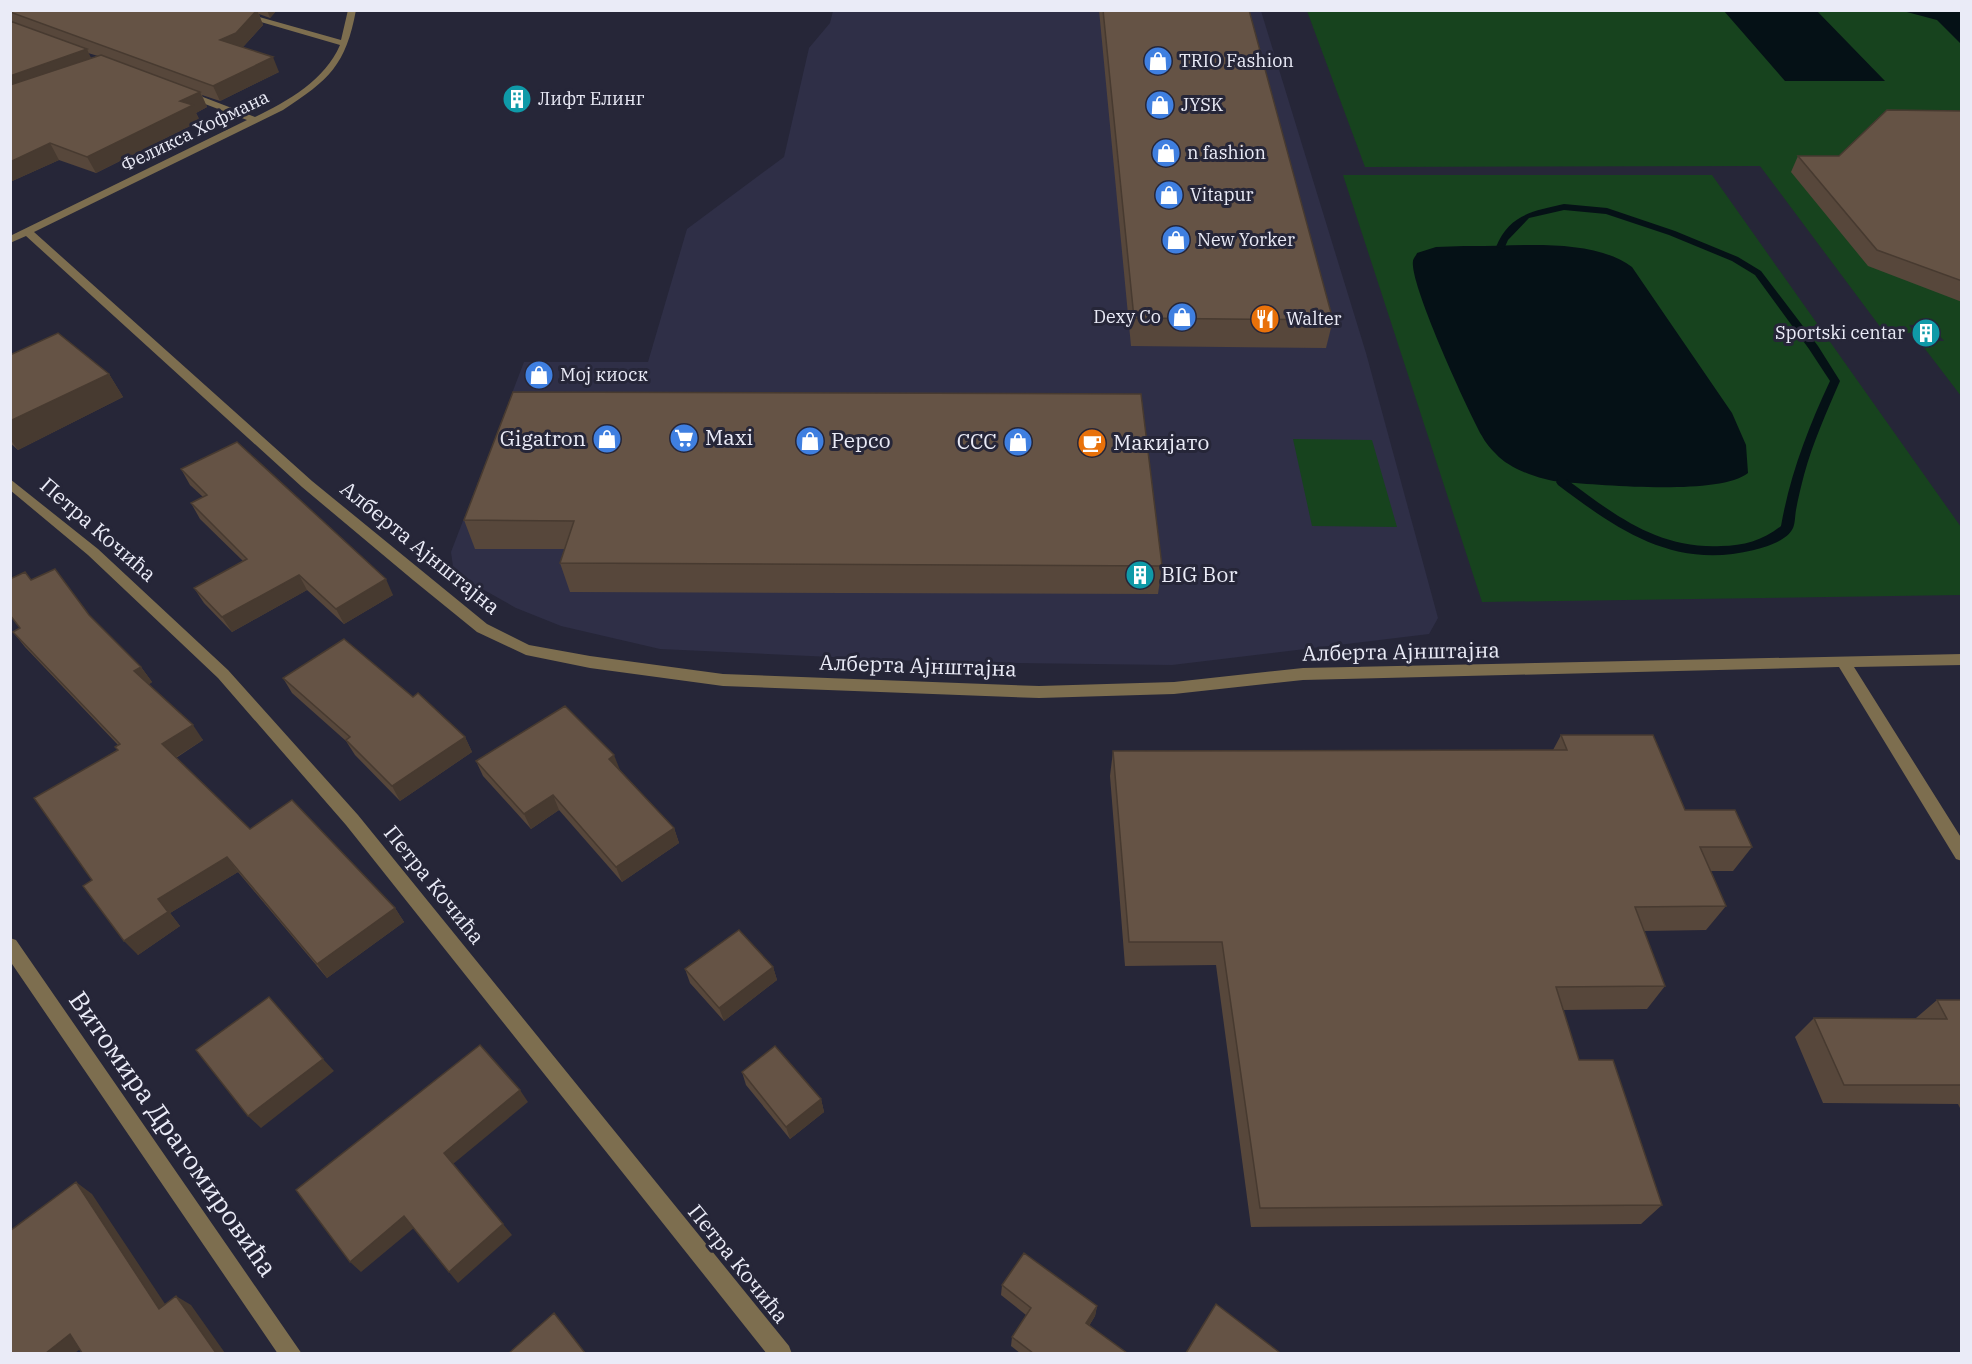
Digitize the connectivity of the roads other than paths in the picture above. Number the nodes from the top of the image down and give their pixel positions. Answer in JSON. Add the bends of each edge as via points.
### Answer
{"nodes":[{"id":1,"x":224,"y":10,"type":"edge"},
{"id":2,"x":352,"y":10,"type":"edge"},
{"id":3,"x":345,"y":44,"type":"junction"},
{"id":4,"x":177,"y":90,"type":"edge"},
{"id":5,"x":255,"y":120,"type":"junction"},
{"id":6,"x":27,"y":232,"type":"junction"},
{"id":7,"x":10,"y":240,"type":"edge"},
{"id":8,"x":10,"y":483,"type":"edge"},
{"id":9,"x":1962,"y":658,"type":"edge"},
{"id":10,"x":1843,"y":662,"type":"junction"},
{"id":11,"x":1962,"y":854,"type":"edge"},
{"id":12,"x":10,"y":946,"type":"edge"},
{"id":13,"x":291,"y":1353,"type":"edge"},
{"id":14,"x":781,"y":1353,"type":"edge"}],
"edges":[{"from":1,"to":3,"type":"street"},
{"from":2,"to":3,"type":"street","name":"Феликса Хофмана"},
{"from":3,"to":5,"type":"street","name":"Феликса Хофмана","via":[[319,80],[301,95]]},
{"from":4,"to":5,"type":"street"},
{"from":5,"to":6,"type":"street","name":"Феликса Хофмана"},
{"from":6,"to":7,"type":"street","name":"Феликса Хофмана"},
{"from":6,"to":10,"type":"street","name":"Алберта Ајнштајна","via":[[307,484],[418,577],[482,627],[526,650],[723,680],[1039,692],[1174,688],[1303,674]]},
{"from":8,"to":14,"type":"street","name":"Петра Кочића","via":[[93,552],[223,674],[352,820]]},
{"from":9,"to":10,"type":"street","name":"Алберта Ајнштајна"},
{"from":10,"to":11,"type":"street"},
{"from":12,"to":13,"type":"street","name":"Витомира Драгомировића"}]}
